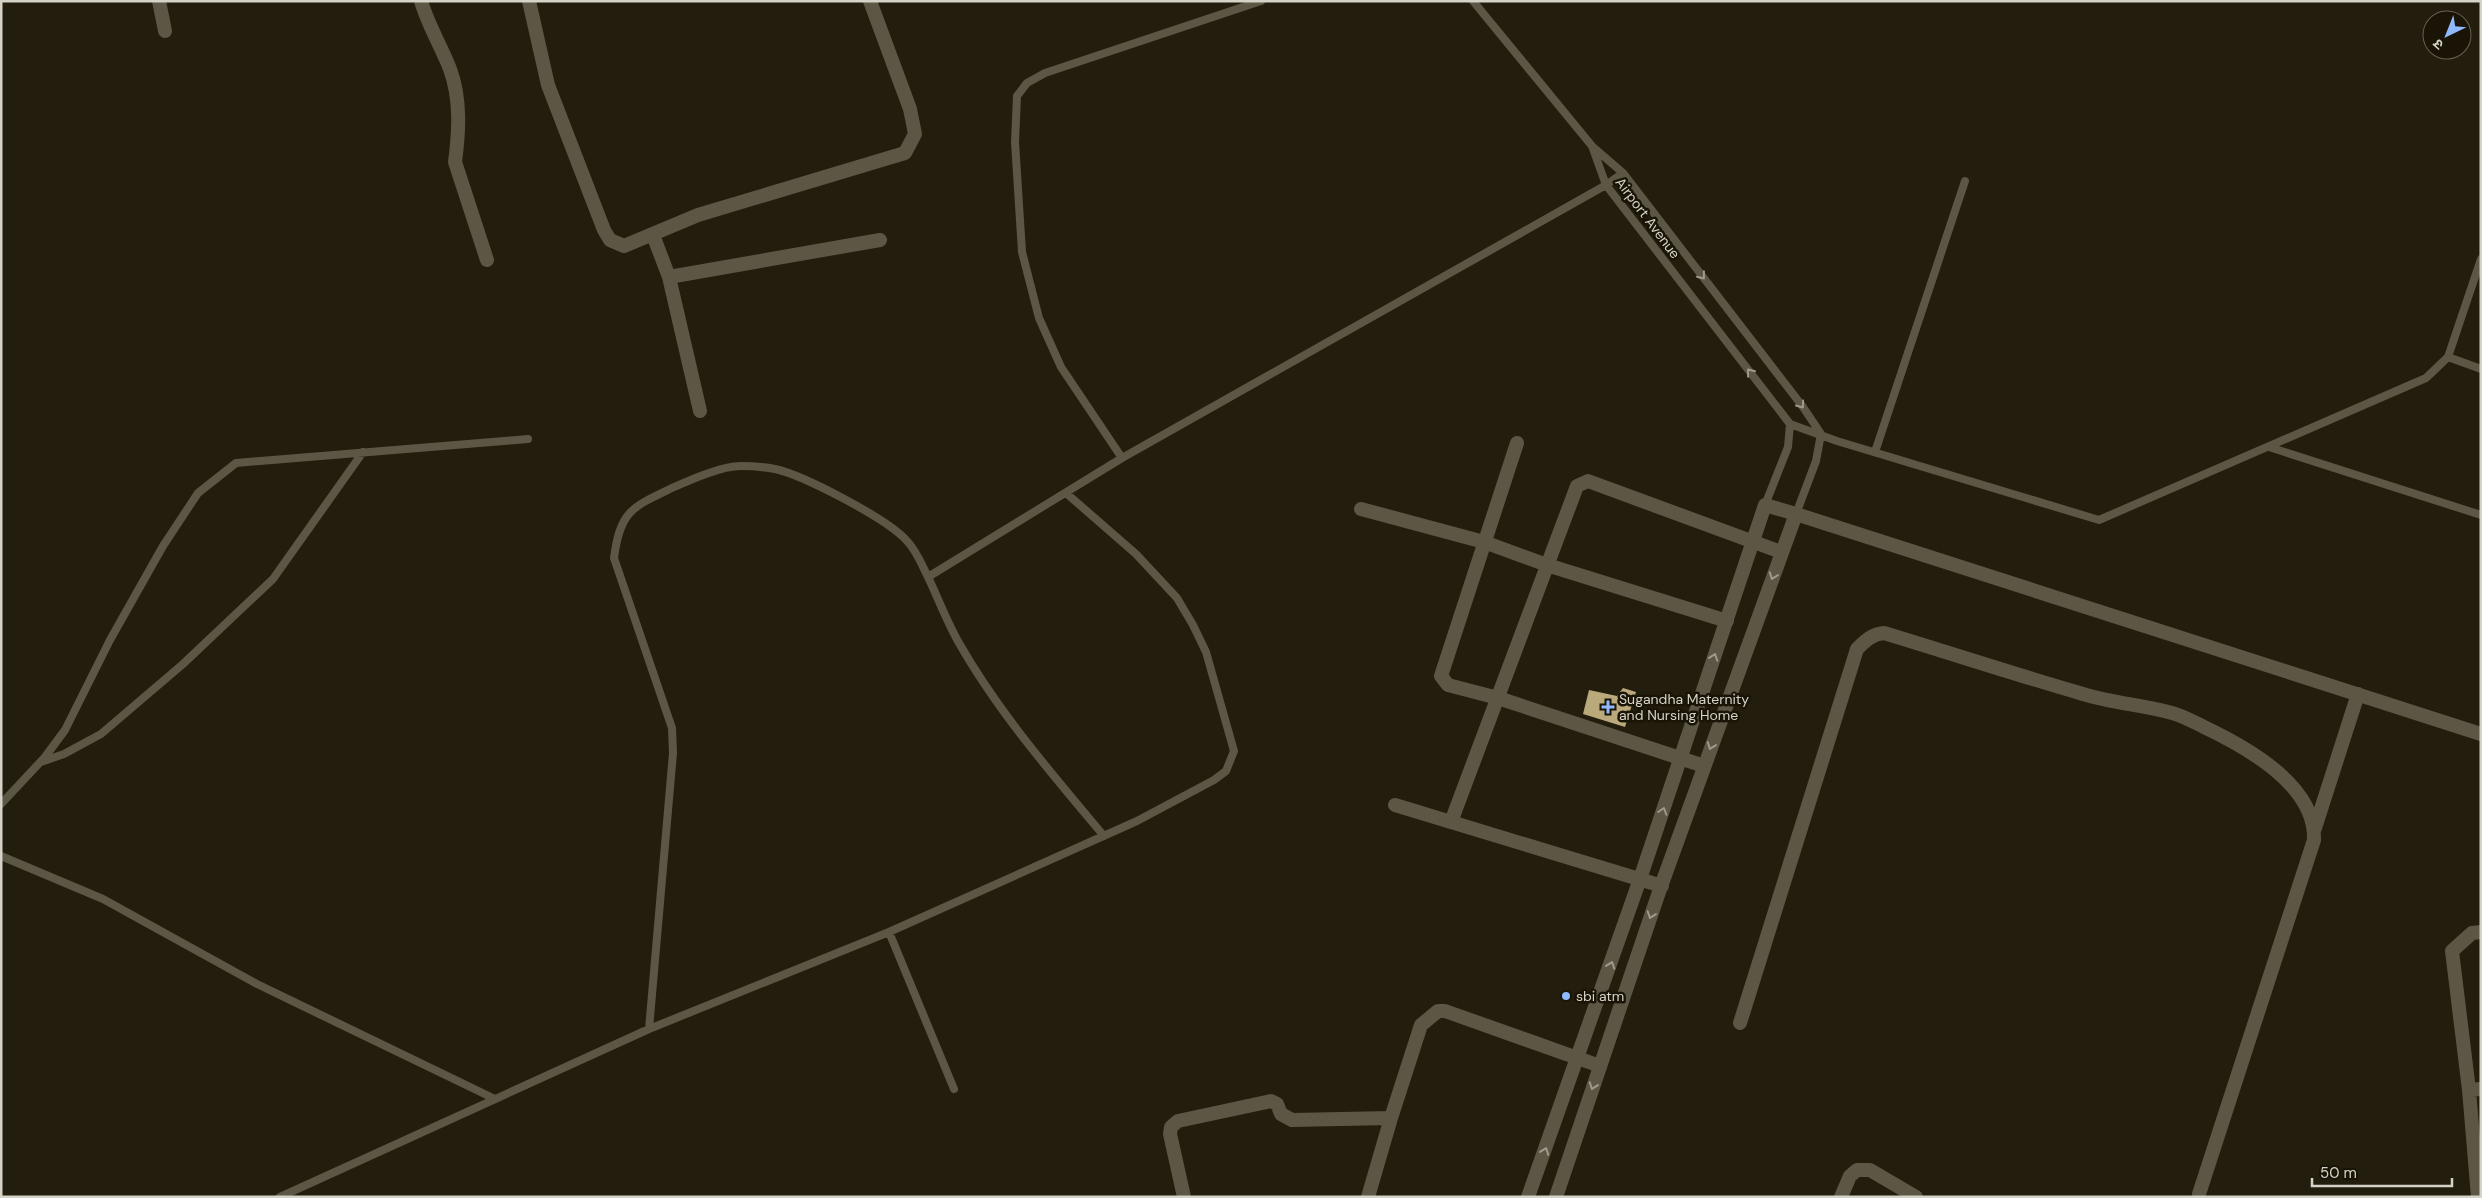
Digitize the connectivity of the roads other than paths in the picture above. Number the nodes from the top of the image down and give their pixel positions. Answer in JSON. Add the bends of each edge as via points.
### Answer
{"nodes":[{"id":1,"x":159,"y":1,"type":"edge"},
{"id":2,"x":421,"y":1,"type":"edge"},
{"id":3,"x":529,"y":1,"type":"edge"},
{"id":4,"x":870,"y":1,"type":"edge"},
{"id":5,"x":1262,"y":1,"type":"edge"},
{"id":6,"x":1473,"y":1,"type":"edge"},
{"id":7,"x":165,"y":31,"type":"dead end"},
{"id":8,"x":1592,"y":146,"type":"junction"},
{"id":9,"x":1623,"y":173,"type":"junction"},
{"id":10,"x":1965,"y":181,"type":"dead end"},
{"id":11,"x":1606,"y":185,"type":"junction"},
{"id":12,"x":653,"y":235,"type":"junction"},
{"id":13,"x":880,"y":240,"type":"dead end"},
{"id":14,"x":2481,"y":259,"type":"edge"},
{"id":15,"x":487,"y":260,"type":"dead end"},
{"id":16,"x":669,"y":277,"type":"junction"},
{"id":17,"x":2448,"y":358,"type":"junction"},
{"id":18,"x":2481,"y":369,"type":"edge"},
{"id":19,"x":700,"y":410,"type":"dead end"},
{"id":20,"x":1790,"y":424,"type":"junction"},
{"id":21,"x":1821,"y":434,"type":"junction"},
{"id":22,"x":528,"y":439,"type":"dead end"},
{"id":23,"x":1517,"y":443,"type":"dead end"},
{"id":24,"x":2269,"y":447,"type":"junction"},
{"id":25,"x":363,"y":452,"type":"junction"},
{"id":26,"x":1875,"y":452,"type":"junction"},
{"id":27,"x":1122,"y":458,"type":"junction"},
{"id":28,"x":1066,"y":493,"type":"junction"},
{"id":29,"x":1765,"y":505,"type":"junction"},
{"id":30,"x":1361,"y":509,"type":"dead end"},
{"id":31,"x":1796,"y":514,"type":"junction"},
{"id":32,"x":2481,"y":515,"type":"edge"},
{"id":33,"x":1753,"y":541,"type":"junction"},
{"id":34,"x":1484,"y":542,"type":"junction"},
{"id":35,"x":1781,"y":552,"type":"junction"},
{"id":36,"x":1547,"y":565,"type":"junction"},
{"id":37,"x":928,"y":577,"type":"junction"},
{"id":38,"x":1727,"y":622,"type":"junction"},
{"id":39,"x":2358,"y":694,"type":"junction"},
{"id":40,"x":1498,"y":698,"type":"junction"},
{"id":41,"x":2481,"y":734,"type":"edge"},
{"id":42,"x":1679,"y":759,"type":"junction"},
{"id":43,"x":39,"y":763,"type":"junction"},
{"id":44,"x":1704,"y":766,"type":"junction"},
{"id":45,"x":1,"y":804,"type":"edge"},
{"id":46,"x":1395,"y":805,"type":"dead end"},
{"id":47,"x":1451,"y":822,"type":"junction"},
{"id":48,"x":2315,"y":828,"type":"junction"},
{"id":49,"x":1104,"y":836,"type":"junction"},
{"id":50,"x":1,"y":856,"type":"edge"},
{"id":51,"x":1640,"y":879,"type":"junction"},
{"id":52,"x":1662,"y":886,"type":"junction"},
{"id":53,"x":889,"y":932,"type":"junction"},
{"id":54,"x":2481,"y":932,"type":"edge"},
{"id":55,"x":1599,"y":1000,"type":"junction"},
{"id":56,"x":1620,"y":1008,"type":"junction"},
{"id":57,"x":1740,"y":1023,"type":"dead end"},
{"id":58,"x":649,"y":1029,"type":"junction"},
{"id":59,"x":1579,"y":1058,"type":"junction"},
{"id":60,"x":1600,"y":1066,"type":"junction"},
{"id":61,"x":954,"y":1089,"type":"dead end"},
{"id":62,"x":2475,"y":1089,"type":"edge"},
{"id":63,"x":495,"y":1099,"type":"junction"},
{"id":64,"x":1391,"y":1118,"type":"junction"},
{"id":65,"x":2199,"y":1194,"type":"dead end"},
{"id":66,"x":280,"y":1197,"type":"edge"},
{"id":67,"x":1184,"y":1197,"type":"edge"},
{"id":68,"x":1368,"y":1197,"type":"edge"},
{"id":69,"x":1528,"y":1197,"type":"edge"},
{"id":70,"x":1556,"y":1197,"type":"edge"},
{"id":71,"x":1841,"y":1197,"type":"edge"},
{"id":72,"x":1916,"y":1197,"type":"edge"},
{"id":73,"x":2478,"y":1197,"type":"edge"}],
"edges":[{"from":1,"to":7,"type":"street"},
{"from":2,"to":15,"type":"street","via":[[450,71],[457,104],[458,150],[455,162]]},
{"from":3,"to":12,"type":"street","via":[[548,85],[604,230],[610,240],[624,246]]},
{"from":4,"to":12,"type":"street","via":[[910,109],[915,134],[905,153],[698,215]]},
{"from":5,"to":27,"type":"lane","via":[[1045,72],[1027,83],[1016,96],[1014,142],[1022,252],[1039,318],[1062,367]]},
{"from":6,"to":8,"type":"lane","name":"Airport Avenue"},
{"from":8,"to":9,"type":"lane"},
{"from":8,"to":11,"type":"lane","name":"Airport Avenue"},
{"from":9,"to":11,"type":"lane"},
{"from":9,"to":21,"type":"lane","one_way":true,"via":[[1803,406]]},
{"from":10,"to":26,"type":"lane"},
{"from":20,"to":11,"type":"lane","name":"Airport Avenue","one_way":true},
{"from":11,"to":27,"type":"lane"},
{"from":12,"to":16,"type":"street"},
{"from":13,"to":16,"type":"street"},
{"from":14,"to":17,"type":"lane"},
{"from":16,"to":19,"type":"street"},
{"from":17,"to":18,"type":"lane"},
{"from":17,"to":24,"type":"lane","via":[[2426,378]]},
{"from":20,"to":21,"type":"lane"},
{"from":20,"to":29,"type":"lane","via":[[1788,447]]},
{"from":21,"to":26,"type":"lane"},
{"from":21,"to":31,"type":"lane","via":[[1816,461]]},
{"from":22,"to":25,"type":"lane"},
{"from":23,"to":34,"type":"street"},
{"from":24,"to":26,"type":"lane","via":[[2099,520]]},
{"from":24,"to":32,"type":"lane"},
{"from":25,"to":43,"type":"lane","via":[[273,579],[183,664],[101,734]]},
{"from":25,"to":43,"type":"lane","via":[[236,463],[198,493],[163,546],[110,640],[65,730]]},
{"from":27,"to":28,"type":"lane"},
{"from":28,"to":37,"type":"lane"},
{"from":28,"to":49,"type":"lane","via":[[1136,554],[1177,598],[1206,652],[1234,751],[1226,771],[1214,780]]},
{"from":29,"to":31,"type":"street"},
{"from":29,"to":33,"type":"street"},
{"from":30,"to":34,"type":"street"},
{"from":31,"to":35,"type":"street"},
{"from":31,"to":39,"type":"street"},
{"from":33,"to":35,"type":"street"},
{"from":33,"to":36,"type":"street","via":[[1588,481],[1577,486]]},
{"from":33,"to":38,"type":"street"},
{"from":34,"to":36,"type":"street"},
{"from":34,"to":40,"type":"street","via":[[1441,676],[1448,686]]},
{"from":35,"to":44,"type":"street","one_way":true},
{"from":36,"to":38,"type":"street"},
{"from":36,"to":40,"type":"street"},
{"from":37,"to":49,"type":"lane","via":[[957,641],[976,670],[1050,771]]},
{"from":37,"to":58,"type":"lane","via":[[908,541],[884,521],[797,476],[775,469],[738,466],[692,479],[636,505],[623,521],[614,558],[672,728],[672,762]]},
{"from":42,"to":38,"type":"street","one_way":true},
{"from":39,"to":41,"type":"street"},
{"from":39,"to":48,"type":"street"},
{"from":40,"to":42,"type":"street"},
{"from":40,"to":47,"type":"street"},
{"from":42,"to":44,"type":"street"},
{"from":51,"to":42,"type":"street","one_way":true},
{"from":43,"to":45,"type":"lane"},
{"from":44,"to":52,"type":"street"},
{"from":46,"to":47,"type":"street"},
{"from":47,"to":51,"type":"street"},
{"from":48,"to":57,"type":"street","via":[[2296,793],[2265,760],[2231,740],[2174,714],[2086,695],[1884,633],[1876,634],[1857,649]]},
{"from":48,"to":65,"type":"street","via":[[2314,840]]},
{"from":49,"to":53,"type":"lane"},
{"from":50,"to":63,"type":"lane","via":[[103,899],[257,984]]},
{"from":51,"to":52,"type":"street"},
{"from":55,"to":51,"type":"street","one_way":true},
{"from":52,"to":56,"type":"street","one_way":true},
{"from":53,"to":58,"type":"lane"},
{"from":53,"to":61,"type":"lane"},
{"from":54,"to":62,"type":"street","via":[[2472,933],[2452,952]]},
{"from":55,"to":56,"type":"street"},
{"from":55,"to":59,"type":"street"},
{"from":56,"to":60,"type":"street"},
{"from":58,"to":63,"type":"lane"},
{"from":59,"to":60,"type":"street"},
{"from":59,"to":64,"type":"street","via":[[1438,1011],[1421,1025]]},
{"from":69,"to":59,"type":"street","one_way":true},
{"from":60,"to":70,"type":"street","one_way":true},
{"from":62,"to":73,"type":"street"},
{"from":63,"to":66,"type":"lane"},
{"from":64,"to":67,"type":"street","via":[[1292,1120],[1280,1114],[1277,1104],[1270,1101],[1178,1121],[1171,1127],[1170,1134]]},
{"from":64,"to":68,"type":"street"},
{"from":71,"to":72,"type":"street","via":[[1856,1170],[1870,1170]]}]}
